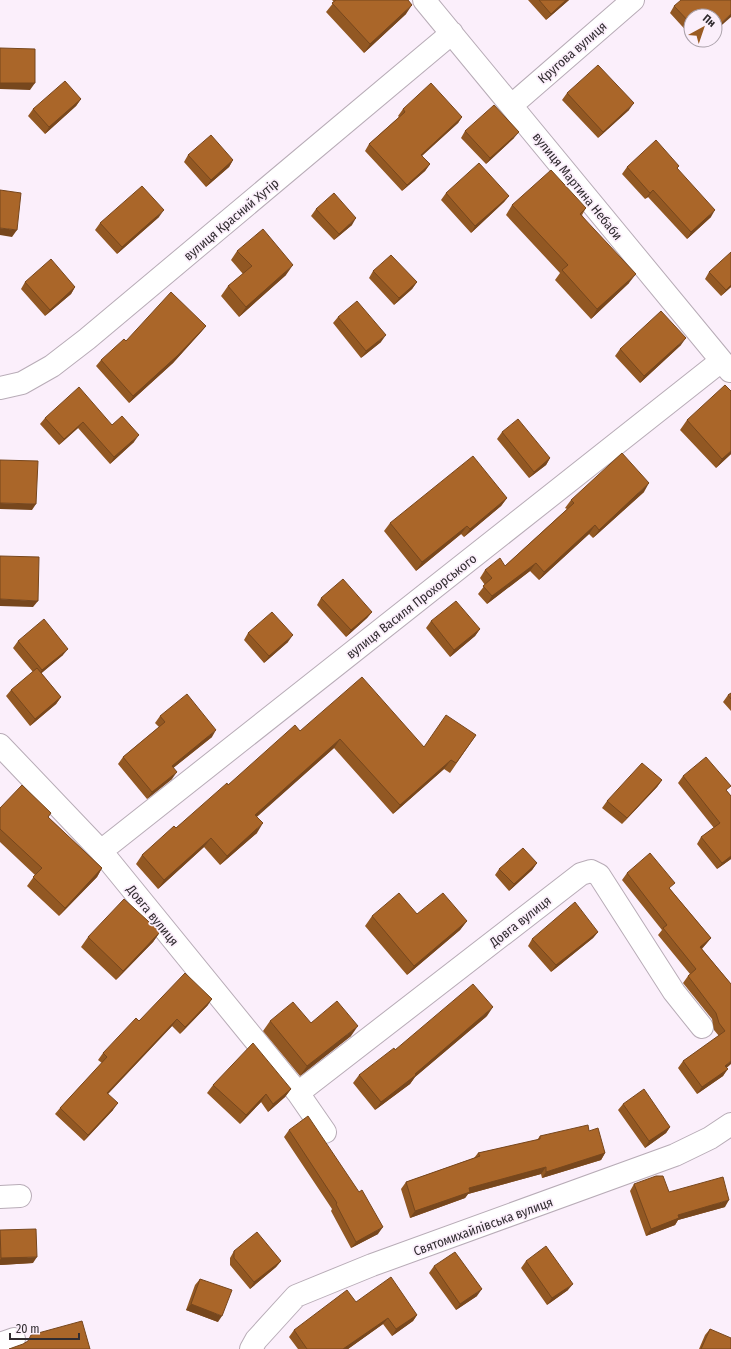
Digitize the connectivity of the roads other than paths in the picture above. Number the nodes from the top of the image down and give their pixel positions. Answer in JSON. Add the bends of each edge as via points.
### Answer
{"nodes":[{"id":1,"x":424,"y":0,"type":"edge"},
{"id":2,"x":633,"y":0,"type":"edge"},
{"id":3,"x":452,"y":33,"type":"junction"},
{"id":4,"x":512,"y":105,"type":"junction"},
{"id":5,"x":726,"y":366,"type":"edge"},
{"id":6,"x":0,"y":388,"type":"edge"},
{"id":7,"x":0,"y":745,"type":"edge"},
{"id":8,"x":101,"y":851,"type":"junction"},
{"id":9,"x":702,"y":1027,"type":"dead end"},
{"id":10,"x":298,"y":1093,"type":"junction"},
{"id":11,"x":731,"y":1124,"type":"edge"},
{"id":12,"x":325,"y":1132,"type":"dead end"},
{"id":13,"x":251,"y":1349,"type":"edge"}],
"edges":[{"from":1,"to":3,"type":"street","name":"вулиця Мартина Небаби"},
{"from":2,"to":4,"type":"street","name":"Кругова вулиця"},
{"from":3,"to":4,"type":"street","name":"вулиця Мартина Небаби"},
{"from":3,"to":6,"type":"street","name":"вулиця Красний Хутір","via":[[82,344],[28,380]]},
{"from":4,"to":5,"type":"street","name":"вулиця Мартина Небаби"},
{"from":5,"to":8,"type":"street","name":"вулиця Василя Прохорського"},
{"from":7,"to":8,"type":"street","name":"Довга вулиця"},
{"from":8,"to":10,"type":"street","name":"Довга вулиця"},
{"from":9,"to":10,"type":"street","name":"Довга вулиця","via":[[674,992],[599,875],[591,871],[581,874]]},
{"from":10,"to":12,"type":"street","name":"Довга вулиця"},
{"from":11,"to":13,"type":"street","name":"Святомихайлівська вулиця","via":[[710,1138],[675,1155],[372,1265],[296,1296],[256,1340]]}]}
